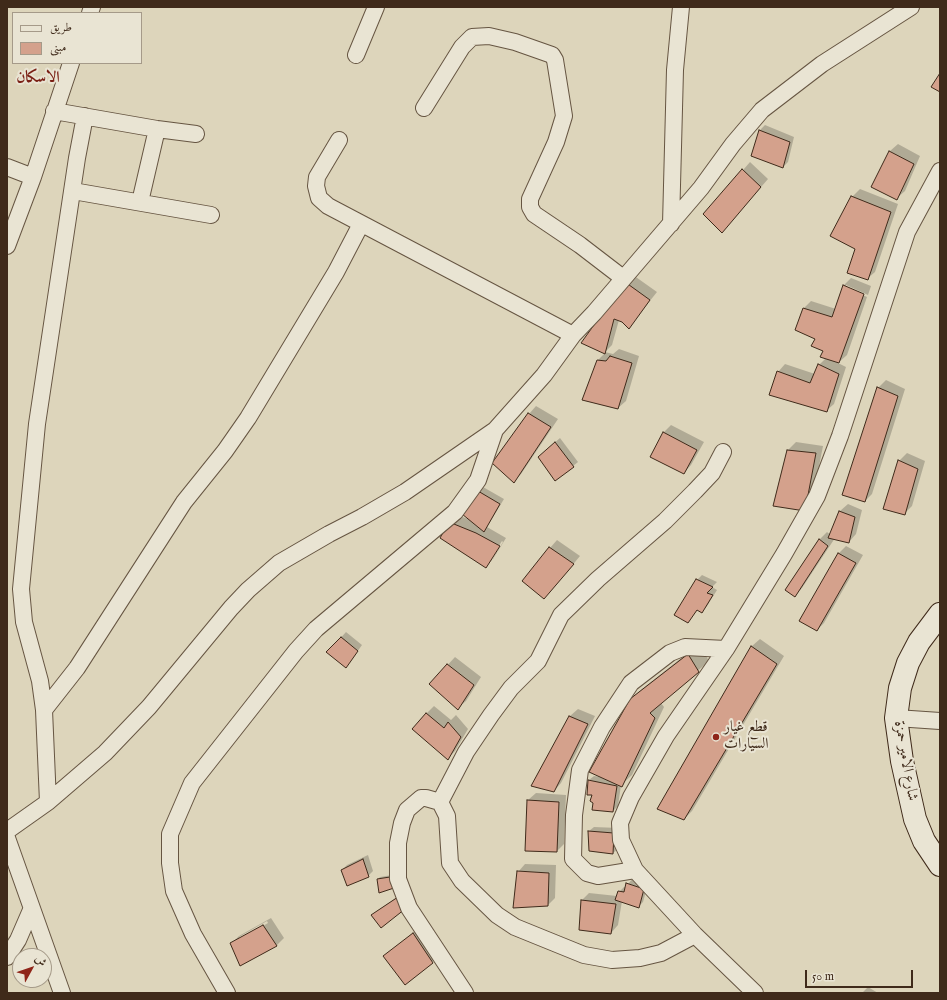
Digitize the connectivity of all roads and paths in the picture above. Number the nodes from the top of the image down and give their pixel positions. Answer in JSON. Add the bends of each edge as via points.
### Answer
{"nodes":[{"id":1,"x":376,"y":7,"type":"edge"},
{"id":2,"x":681,"y":7,"type":"edge"},
{"id":3,"x":911,"y":7,"type":"edge"},
{"id":4,"x":356,"y":55,"type":"dead end"},
{"id":5,"x":71,"y":64,"type":"edge"},
{"id":6,"x":424,"y":108,"type":"dead end"},
{"id":7,"x":54,"y":111,"type":"junction"},
{"id":8,"x":85,"y":116,"type":"junction"},
{"id":9,"x":157,"y":129,"type":"junction"},
{"id":10,"x":196,"y":134,"type":"dead end"},
{"id":11,"x":339,"y":140,"type":"dead end"},
{"id":12,"x":7,"y":167,"type":"edge"},
{"id":13,"x":940,"y":171,"type":"edge"},
{"id":14,"x":33,"y":177,"type":"junction"},
{"id":15,"x":72,"y":190,"type":"junction"},
{"id":16,"x":140,"y":202,"type":"junction"},
{"id":17,"x":211,"y":215,"type":"dead end"},
{"id":18,"x":361,"y":224,"type":"junction"},
{"id":19,"x":671,"y":224,"type":"junction"},
{"id":20,"x":7,"y":246,"type":"edge"},
{"id":21,"x":623,"y":278,"type":"junction"},
{"id":22,"x":573,"y":335,"type":"junction"},
{"id":23,"x":495,"y":430,"type":"junction"},
{"id":24,"x":723,"y":452,"type":"dead end"},
{"id":25,"x":940,"y":614,"type":"edge"},
{"id":26,"x":726,"y":649,"type":"junction"},
{"id":27,"x":44,"y":710,"type":"junction"},
{"id":28,"x":896,"y":718,"type":"junction"},
{"id":29,"x":940,"y":721,"type":"edge"},
{"id":30,"x":48,"y":802,"type":"junction"},
{"id":31,"x":440,"y":802,"type":"junction"},
{"id":32,"x":7,"y":831,"type":"edge"},
{"id":33,"x":7,"y":838,"type":"edge"},
{"id":34,"x":940,"y":865,"type":"edge"},
{"id":35,"x":635,"y":870,"type":"junction"},
{"id":36,"x":31,"y":910,"type":"junction"},
{"id":37,"x":695,"y":935,"type":"junction"},
{"id":38,"x":7,"y":957,"type":"edge"},
{"id":39,"x":62,"y":993,"type":"edge"},
{"id":40,"x":227,"y":993,"type":"edge"},
{"id":41,"x":465,"y":993,"type":"edge"},
{"id":42,"x":755,"y":993,"type":"edge"}],
"edges":[{"from":1,"to":4,"type":"street"},
{"from":2,"to":19,"type":"street","via":[[675,70]]},
{"from":3,"to":19,"type":"street","via":[[822,64],[762,110]]},
{"from":5,"to":7,"type":"street"},
{"from":6,"to":21,"type":"street","via":[[462,47],[472,37],[489,36],[552,55],[564,116],[556,142],[530,198],[530,207],[534,214]]},
{"from":7,"to":8,"type":"street"},
{"from":7,"to":14,"type":"street"},
{"from":8,"to":9,"type":"street"},
{"from":8,"to":15,"type":"street"},
{"from":9,"to":10,"type":"street"},
{"from":9,"to":16,"type":"street"},
{"from":11,"to":18,"type":"street","via":[[317,178],[319,198],[328,206]]},
{"from":12,"to":14,"type":"street"},
{"from":13,"to":26,"type":"street","via":[[907,232],[840,436],[817,496]]},
{"from":14,"to":20,"type":"street"},
{"from":15,"to":16,"type":"street"},
{"from":15,"to":27,"type":"street","via":[[37,424],[21,589],[24,622],[40,681]]},
{"from":16,"to":17,"type":"street"},
{"from":18,"to":22,"type":"street"},
{"from":18,"to":27,"type":"street","via":[[336,272],[248,418],[175,516],[77,668]]},
{"from":19,"to":21,"type":"street"},
{"from":21,"to":22,"type":"street"},
{"from":22,"to":23,"type":"street","via":[[544,375]]},
{"from":23,"to":30,"type":"street","via":[[405,492],[279,563],[231,608],[149,707],[105,753]]},
{"from":23,"to":40,"type":"street","via":[[478,480],[455,512],[316,629],[192,783],[170,834],[174,891],[193,934]]},
{"from":24,"to":31,"type":"street","via":[[712,473],[695,491],[561,615],[538,662],[511,688],[491,715],[466,752]]},
{"from":25,"to":28,"type":"main road","name":"شارع الامير حمزة","via":[[908,662],[900,688]]},
{"from":26,"to":35,"type":"street","via":[[666,736],[631,797],[620,823],[621,840]]},
{"from":26,"to":35,"type":"street","via":[[685,647],[670,653],[631,683],[602,727],[580,770],[574,815],[573,859],[586,873],[598,876]]},
{"from":27,"to":30,"type":"street"},
{"from":28,"to":29,"type":"street"},
{"from":28,"to":34,"type":"main road","name":"شارع الامير حمزة","via":[[902,761],[915,819],[924,840]]},
{"from":30,"to":32,"type":"street"},
{"from":31,"to":37,"type":"street","via":[[447,816],[450,863],[468,889],[497,916],[515,927],[584,955],[612,960],[640,958],[661,952]]},
{"from":31,"to":41,"type":"street","via":[[421,798],[407,810],[398,844],[398,879],[409,908]]},
{"from":33,"to":36,"type":"street"},
{"from":35,"to":37,"type":"street"},
{"from":36,"to":38,"type":"street","via":[[18,940]]},
{"from":36,"to":39,"type":"street"},
{"from":37,"to":42,"type":"street"}]}
